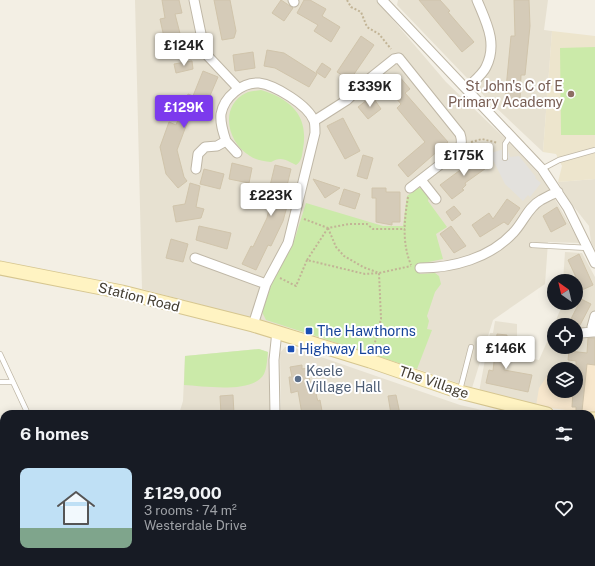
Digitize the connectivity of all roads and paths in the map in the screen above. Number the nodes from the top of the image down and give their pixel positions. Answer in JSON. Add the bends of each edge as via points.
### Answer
{"nodes":[{"id":1,"x":194,"y":0,"type":"edge"},
{"id":2,"x":348,"y":0,"type":"edge"},
{"id":3,"x":382,"y":0,"type":"edge"},
{"id":4,"x":477,"y":0,"type":"edge"},
{"id":5,"x":398,"y":58,"type":"junction"},
{"id":6,"x":238,"y":88,"type":"junction"},
{"id":7,"x":467,"y":88,"type":"junction"},
{"id":8,"x":314,"y":121,"type":"junction"},
{"id":9,"x":511,"y":135,"type":"junction"},
{"id":10,"x":226,"y":141,"type":"junction"},
{"id":11,"x":462,"y":142,"type":"junction"},
{"id":12,"x":505,"y":144,"type":"junction"},
{"id":13,"x":595,"y":150,"type":"edge"},
{"id":14,"x":237,"y":153,"type":"dead end"},
{"id":15,"x":505,"y":158,"type":"dead end"},
{"id":16,"x":196,"y":169,"type":"dead end"},
{"id":17,"x":542,"y":169,"type":"junction"},
{"id":18,"x":421,"y":180,"type":"junction"},
{"id":19,"x":410,"y":188,"type":"joint"},
{"id":20,"x":558,"y":192,"type":"junction"},
{"id":21,"x":436,"y":199,"type":"dead end"},
{"id":22,"x":295,"y":215,"type":"junction"},
{"id":23,"x":328,"y":228,"type":"junction"},
{"id":24,"x":405,"y":229,"type":"junction"},
{"id":25,"x":532,"y":245,"type":"dead end"},
{"id":26,"x":588,"y":248,"type":"junction"},
{"id":27,"x":195,"y":258,"type":"dead end"},
{"id":28,"x":307,"y":260,"type":"junction"},
{"id":29,"x":595,"y":263,"type":"edge"},
{"id":30,"x":416,"y":267,"type":"junction"},
{"id":31,"x":0,"y":268,"type":"edge"},
{"id":32,"x":379,"y":273,"type":"junction"},
{"id":33,"x":272,"y":274,"type":"junction"},
{"id":34,"x":266,"y":284,"type":"junction"},
{"id":35,"x":595,"y":316,"type":"edge"},
{"id":36,"x":253,"y":324,"type":"junction"},
{"id":37,"x":277,"y":331,"type":"junction"},
{"id":38,"x":594,"y":332,"type":"edge"},
{"id":39,"x":583,"y":333,"type":"edge"},
{"id":40,"x":471,"y":347,"type":"dead end"},
{"id":41,"x":0,"y":354,"type":"edge"},
{"id":42,"x":370,"y":360,"type":"junction"},
{"id":43,"x":0,"y":382,"type":"edge"},
{"id":44,"x":13,"y":382,"type":"junction"},
{"id":45,"x":460,"y":392,"type":"junction"},
{"id":46,"x":26,"y":410,"type":"edge"},
{"id":47,"x":275,"y":410,"type":"edge"},
{"id":48,"x":531,"y":410,"type":"edge"}],
"edges":[{"from":1,"to":6,"type":"street","via":[[205,52]]},
{"from":2,"to":5,"type":"path","via":[[351,7],[361,12],[367,27],[380,34]]},
{"from":3,"to":7,"type":"street"},
{"from":4,"to":7,"type":"street","via":[[491,33],[492,47],[486,68]]},
{"from":5,"to":8,"type":"street","via":[[369,78],[335,109]]},
{"from":5,"to":11,"type":"street","via":[[460,134]]},
{"from":6,"to":8,"type":"street","via":[[258,83],[275,88],[308,111]]},
{"from":6,"to":10,"type":"street","via":[[229,98],[222,113]]},
{"from":7,"to":9,"type":"street"},
{"from":8,"to":22,"type":"street","via":[[315,133]]},
{"from":9,"to":12,"type":"lane"},
{"from":9,"to":17,"type":"street"},
{"from":10,"to":14,"type":"street"},
{"from":10,"to":16,"type":"street","via":[[217,146],[205,147],[198,154]]},
{"from":11,"to":12,"type":"path","via":[[482,139]]},
{"from":11,"to":18,"type":"street","via":[[455,153]]},
{"from":12,"to":15,"type":"lane"},
{"from":13,"to":17,"type":"lane","via":[[559,160]]},
{"from":17,"to":20,"type":"street"},
{"from":18,"to":19,"type":"street"},
{"from":18,"to":21,"type":"street"},
{"from":19,"to":24,"type":"path"},
{"from":20,"to":26,"type":"street"},
{"from":20,"to":30,"type":"street","via":[[540,200],[501,244],[456,265],[439,268]]},
{"from":22,"to":23,"type":"path"},
{"from":22,"to":33,"type":"street","via":[[288,243]]},
{"from":23,"to":24,"type":"path","via":[[367,224],[373,229]]},
{"from":23,"to":28,"type":"path"},
{"from":23,"to":32,"type":"path","via":[[336,247],[344,256],[362,267]]},
{"from":24,"to":30,"type":"path","via":[[405,249]]},
{"from":25,"to":26,"type":"lane"},
{"from":26,"to":29,"type":"street"},
{"from":27,"to":34,"type":"street"},
{"from":28,"to":32,"type":"path","via":[[365,274]]},
{"from":28,"to":33,"type":"path","via":[[296,286]]},
{"from":30,"to":32,"type":"path"},
{"from":31,"to":36,"type":"street","name":"Station Road","via":[[122,292]]},
{"from":32,"to":42,"type":"path","via":[[381,319]]},
{"from":33,"to":34,"type":"street"},
{"from":34,"to":36,"type":"street"},
{"from":35,"to":38,"type":"street","via":[[592,328]]},
{"from":36,"to":37,"type":"street","name":"Station Road"},
{"from":37,"to":42,"type":"street","name":"The Village"},
{"from":37,"to":47,"type":"street","via":[[274,356]]},
{"from":38,"to":39,"type":"street"},
{"from":40,"to":45,"type":"lane"},
{"from":41,"to":44,"type":"lane"},
{"from":42,"to":45,"type":"street","name":"The Village"},
{"from":43,"to":44,"type":"lane"},
{"from":44,"to":46,"type":"lane"},
{"from":45,"to":48,"type":"street","name":"The Village"}]}
